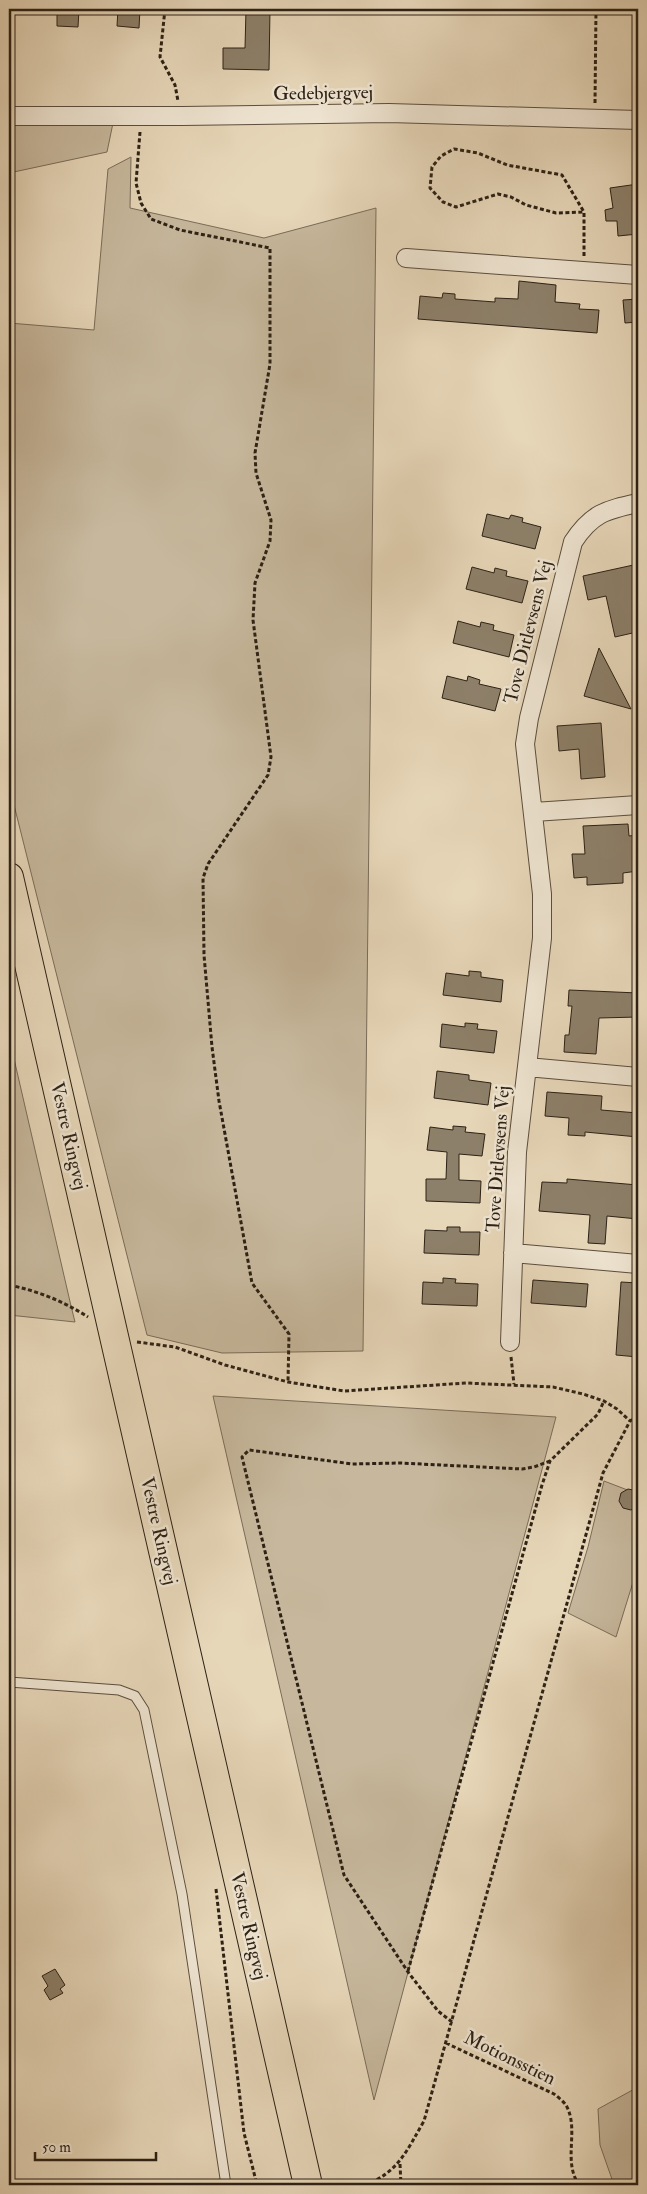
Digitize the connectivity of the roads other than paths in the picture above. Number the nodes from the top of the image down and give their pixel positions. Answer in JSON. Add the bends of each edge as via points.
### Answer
{"nodes":[{"id":1,"x":9,"y":116,"type":"edge"},
{"id":2,"x":638,"y":120,"type":"edge"},
{"id":3,"x":406,"y":258,"type":"dead end"},
{"id":4,"x":638,"y":276,"type":"edge"},
{"id":5,"x":638,"y":503,"type":"edge"},
{"id":6,"x":638,"y":805,"type":"edge"},
{"id":7,"x":534,"y":812,"type":"junction"},
{"id":8,"x":9,"y":877,"type":"edge"},
{"id":9,"x":527,"y":1067,"type":"junction"},
{"id":10,"x":638,"y":1077,"type":"edge"},
{"id":11,"x":513,"y":1254,"type":"junction"},
{"id":12,"x":638,"y":1264,"type":"edge"},
{"id":13,"x":510,"y":1342,"type":"road end"},
{"id":14,"x":9,"y":1682,"type":"edge"},
{"id":15,"x":226,"y":2185,"type":"edge"},
{"id":16,"x":308,"y":2185,"type":"edge"}],
"edges":[{"from":1,"to":2,"type":"street","name":"Gedebjergvej","via":[[389,113]]},
{"from":3,"to":4,"type":"street"},
{"from":5,"to":7,"type":"street","name":"Tove Ditlevsens Vej","via":[[596,515],[583,526],[573,542],[525,744]]},
{"from":6,"to":7,"type":"street"},
{"from":7,"to":9,"type":"street","name":"Tove Ditlevsens Vej","via":[[542,894],[542,938]]},
{"from":8,"to":16,"type":"main road","name":"Vestre Ringvej"},
{"from":9,"to":10,"type":"street","name":"Tove Ditlevsens Vej"},
{"from":9,"to":11,"type":"street","name":"Tove Ditlevsens Vej","via":[[517,1152]]},
{"from":11,"to":12,"type":"street","name":"Tove Ditlevsens Vej"},
{"from":11,"to":13,"type":"street","name":"Tove Ditlevsens Vej"},
{"from":14,"to":15,"type":"lane","via":[[119,1690],[135,1696],[144,1710],[182,1894]]}]}
